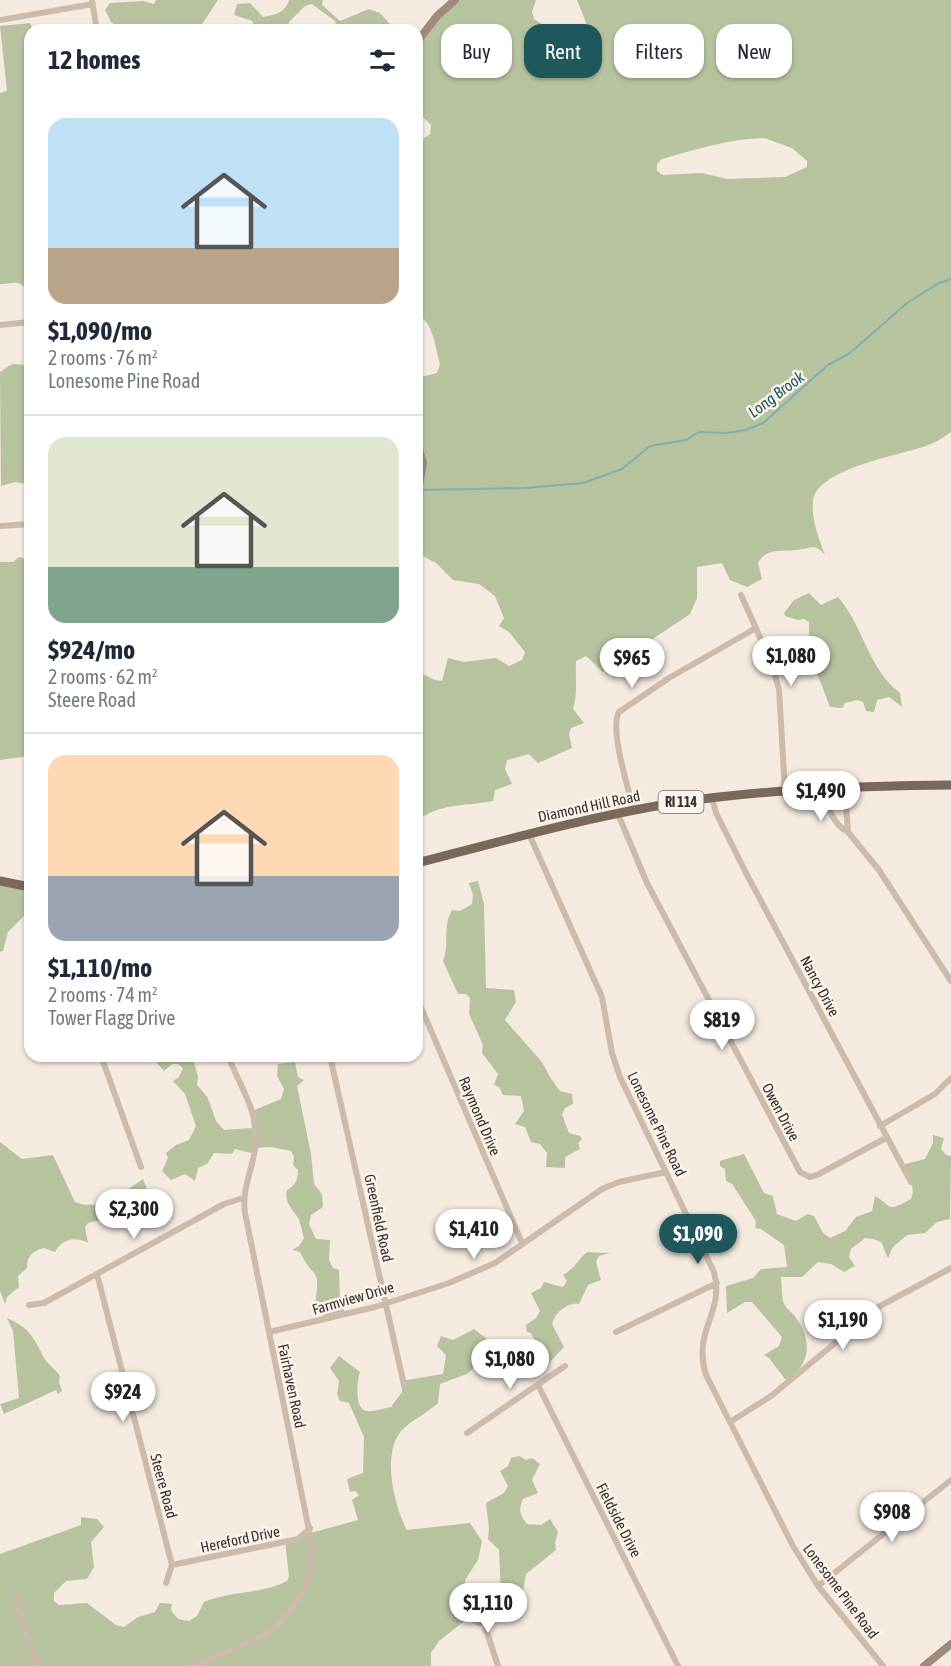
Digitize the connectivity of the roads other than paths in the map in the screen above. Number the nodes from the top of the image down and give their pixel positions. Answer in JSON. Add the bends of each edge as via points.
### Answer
{"nodes":[{"id":1,"x":455,"y":0,"type":"edge"},
{"id":2,"x":93,"y":2,"type":"edge"},
{"id":3,"x":0,"y":20,"type":"edge"},
{"id":4,"x":97,"y":24,"type":"edge"},
{"id":5,"x":423,"y":34,"type":"edge"},
{"id":6,"x":24,"y":323,"type":"edge"},
{"id":7,"x":0,"y":325,"type":"edge"},
{"id":8,"x":24,"y":524,"type":"edge"},
{"id":9,"x":0,"y":526,"type":"edge"},
{"id":10,"x":741,"y":595,"type":"dead end"},
{"id":11,"x":756,"y":628,"type":"junction"},
{"id":12,"x":951,"y":785,"type":"edge"},
{"id":13,"x":845,"y":789,"type":"junction"},
{"id":14,"x":826,"y":790,"type":"junction"},
{"id":15,"x":785,"y":792,"type":"junction"},
{"id":16,"x":712,"y":798,"type":"junction"},
{"id":17,"x":633,"y":811,"type":"junction"},
{"id":18,"x":618,"y":814,"type":"junction"},
{"id":19,"x":848,"y":832,"type":"junction"},
{"id":20,"x":530,"y":834,"type":"junction"},
{"id":21,"x":423,"y":861,"type":"edge"},
{"id":22,"x":0,"y":881,"type":"edge"},
{"id":23,"x":24,"y":886,"type":"edge"},
{"id":24,"x":951,"y":981,"type":"edge"},
{"id":25,"x":423,"y":1012,"type":"edge"},
{"id":26,"x":103,"y":1062,"type":"edge"},
{"id":27,"x":230,"y":1062,"type":"edge"},
{"id":28,"x":331,"y":1062,"type":"edge"},
{"id":29,"x":951,"y":1078,"type":"edge"},
{"id":30,"x":880,"y":1126,"type":"junction"},
{"id":31,"x":886,"y":1138,"type":"junction"},
{"id":32,"x":141,"y":1167,"type":"dead end"},
{"id":33,"x":666,"y":1172,"type":"junction"},
{"id":34,"x":912,"y":1182,"type":"dead end"},
{"id":35,"x":243,"y":1198,"type":"junction"},
{"id":36,"x":522,"y":1243,"type":"junction"},
{"id":37,"x":951,"y":1269,"type":"edge"},
{"id":38,"x":97,"y":1274,"type":"junction"},
{"id":39,"x":717,"y":1283,"type":"junction"},
{"id":40,"x":386,"y":1302,"type":"junction"},
{"id":41,"x":29,"y":1305,"type":"dead end"},
{"id":42,"x":269,"y":1332,"type":"junction"},
{"id":43,"x":616,"y":1332,"type":"dead end"},
{"id":44,"x":565,"y":1366,"type":"dead end"},
{"id":45,"x":404,"y":1385,"type":"dead end"},
{"id":46,"x":538,"y":1385,"type":"junction"},
{"id":47,"x":730,"y":1422,"type":"junction"},
{"id":48,"x":467,"y":1433,"type":"dead end"},
{"id":49,"x":951,"y":1480,"type":"edge"},
{"id":50,"x":310,"y":1528,"type":"junction"},
{"id":51,"x":172,"y":1565,"type":"junction"},
{"id":52,"x":166,"y":1583,"type":"dead end"},
{"id":53,"x":818,"y":1586,"type":"junction"},
{"id":54,"x":14,"y":1594,"type":"dead end"},
{"id":55,"x":484,"y":1623,"type":"dead end"},
{"id":56,"x":951,"y":1644,"type":"edge"},
{"id":57,"x":37,"y":1666,"type":"edge"},
{"id":58,"x":194,"y":1666,"type":"edge"},
{"id":59,"x":498,"y":1666,"type":"edge"},
{"id":60,"x":678,"y":1666,"type":"edge"},
{"id":61,"x":883,"y":1666,"type":"edge"},
{"id":62,"x":924,"y":1666,"type":"edge"}],
"edges":[{"from":1,"to":5,"type":"street"},
{"from":2,"to":3,"type":"street"},
{"from":2,"to":4,"type":"street"},
{"from":6,"to":7,"type":"street"},
{"from":8,"to":9,"type":"street"},
{"from":10,"to":11,"type":"street"},
{"from":11,"to":15,"type":"street","via":[[779,689]]},
{"from":11,"to":17,"type":"street","via":[[619,712],[618,736]]},
{"from":12,"to":13,"type":"main road","name":"Diamond Hill Road","number":"RI 114"},
{"from":13,"to":14,"type":"main road","name":"Diamond Hill Road","number":"RI 114"},
{"from":13,"to":19,"type":"street"},
{"from":14,"to":15,"type":"main road","name":"Diamond Hill Road","number":"RI 114"},
{"from":14,"to":19,"type":"street","via":[[830,814]]},
{"from":15,"to":16,"type":"main road","name":"Diamond Hill Road","number":"RI 114"},
{"from":16,"to":17,"type":"main road","name":"Diamond Hill Road","number":"RI 114"},
{"from":16,"to":30,"type":"street","name":"Nancy Drive","via":[[746,873]]},
{"from":17,"to":18,"type":"main road","name":"Diamond Hill Road","number":"RI 114"},
{"from":18,"to":20,"type":"main road","name":"Diamond Hill Road","number":"RI 114"},
{"from":18,"to":31,"type":"street","name":"Owen Drive","via":[[647,883],[800,1172],[810,1177],[817,1175]]},
{"from":19,"to":24,"type":"street","via":[[879,870]]},
{"from":20,"to":21,"type":"main road","name":"Diamond Hill Road","number":"RI 114"},
{"from":20,"to":33,"type":"street","name":"Lonesome Pine Road","via":[[602,997],[618,1071]]},
{"from":22,"to":23,"type":"main road"},
{"from":25,"to":36,"type":"street","name":"Raymond Drive"},
{"from":26,"to":32,"type":"street"},
{"from":27,"to":35,"type":"street","name":"Fairhaven Road","via":[[256,1128],[255,1151]]},
{"from":28,"to":40,"type":"street","name":"Greenfield Road"},
{"from":29,"to":30,"type":"street","via":[[934,1094]]},
{"from":30,"to":31,"type":"street","name":"Nancy Drive"},
{"from":31,"to":34,"type":"street","name":"Nancy Drive"},
{"from":33,"to":36,"type":"street","name":"Farmview Drive","via":[[602,1190]]},
{"from":33,"to":39,"type":"street","name":"Lonesome Pine Road"},
{"from":35,"to":38,"type":"street","via":[[224,1204]]},
{"from":35,"to":42,"type":"street","name":"Fairhaven Road"},
{"from":36,"to":40,"type":"street","name":"Farmview Drive","via":[[477,1272]]},
{"from":37,"to":47,"type":"street","via":[[880,1306],[771,1395]]},
{"from":38,"to":41,"type":"street","via":[[44,1304]]},
{"from":38,"to":51,"type":"street","name":"Steere Road"},
{"from":39,"to":43,"type":"street"},
{"from":39,"to":47,"type":"street","name":"Lonesome Pine Road","via":[[716,1301],[700,1353],[706,1375]]},
{"from":40,"to":42,"type":"street","name":"Farmview Drive","via":[[346,1316]]},
{"from":40,"to":45,"type":"street","name":"Greenfield Road"},
{"from":42,"to":50,"type":"street","name":"Fairhaven Road"},
{"from":44,"to":46,"type":"street"},
{"from":46,"to":48,"type":"street"},
{"from":46,"to":60,"type":"street","name":"Fieldside Drive"},
{"from":47,"to":53,"type":"street","name":"Lonesome Pine Road","via":[[778,1520]]},
{"from":49,"to":53,"type":"street"},
{"from":50,"to":51,"type":"street","name":"Hereford Drive","via":[[298,1539]]},
{"from":50,"to":58,"type":"street","name":"Fairhaven Road","via":[[311,1570],[302,1594],[286,1617],[267,1634]]},
{"from":51,"to":52,"type":"street"},
{"from":53,"to":61,"type":"street","name":"Lonesome Pine Road"},
{"from":54,"to":57,"type":"street"},
{"from":55,"to":59,"type":"street"},
{"from":56,"to":62,"type":"street"}]}
